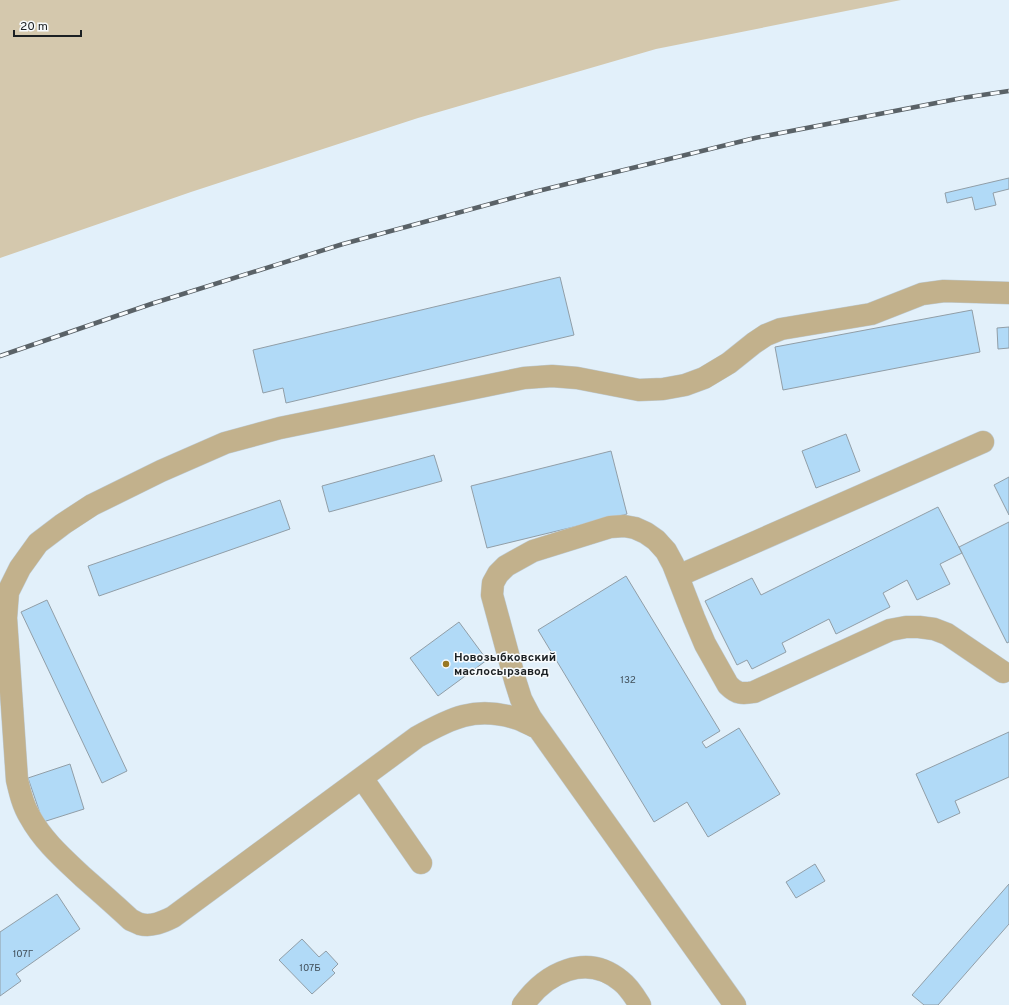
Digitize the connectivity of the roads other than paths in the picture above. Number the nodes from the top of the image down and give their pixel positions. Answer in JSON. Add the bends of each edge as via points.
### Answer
{"nodes":[{"id":1,"x":1009,"y":293,"type":"edge"},
{"id":2,"x":983,"y":442,"type":"dead end"},
{"id":3,"x":678,"y":576,"type":"junction"},
{"id":4,"x":3,"y":619,"type":"edge"},
{"id":5,"x":1003,"y":672,"type":"dead end"},
{"id":6,"x":538,"y":728,"type":"junction"},
{"id":7,"x":362,"y":778,"type":"junction"},
{"id":8,"x":421,"y":863,"type":"dead end"},
{"id":9,"x":523,"y":1005,"type":"edge"},
{"id":10,"x":640,"y":1005,"type":"edge"},
{"id":11,"x":735,"y":1005,"type":"edge"}],
"edges":[{"from":1,"to":4,"type":"lane","via":[[944,291],[922,294],[870,314],[781,329],[766,335],[704,378],[685,385],[639,390],[577,378],[524,378],[280,428],[226,443],[154,474],[92,505],[38,543],[20,568],[8,592]]},
{"from":2,"to":3,"type":"lane"},
{"from":3,"to":5,"type":"lane","via":[[709,651],[728,685],[734,691],[743,694],[754,692],[890,630],[906,627],[934,629],[947,634]]},
{"from":3,"to":6,"type":"lane","via":[[666,551],[656,540],[635,528],[624,526],[534,551],[506,566],[498,574],[493,583],[492,595],[521,699]]},
{"from":4,"to":7,"type":"lane","via":[[17,780],[29,817],[58,853],[131,920],[140,924],[151,925],[173,917]]},
{"from":6,"to":7,"type":"lane","via":[[516,718],[494,713],[475,713],[456,718],[417,738]]},
{"from":6,"to":11,"type":"lane"},
{"from":7,"to":8,"type":"lane"},
{"from":9,"to":10,"type":"lane","via":[[536,989],[550,978],[578,967],[593,967],[604,970],[623,982]]}]}
